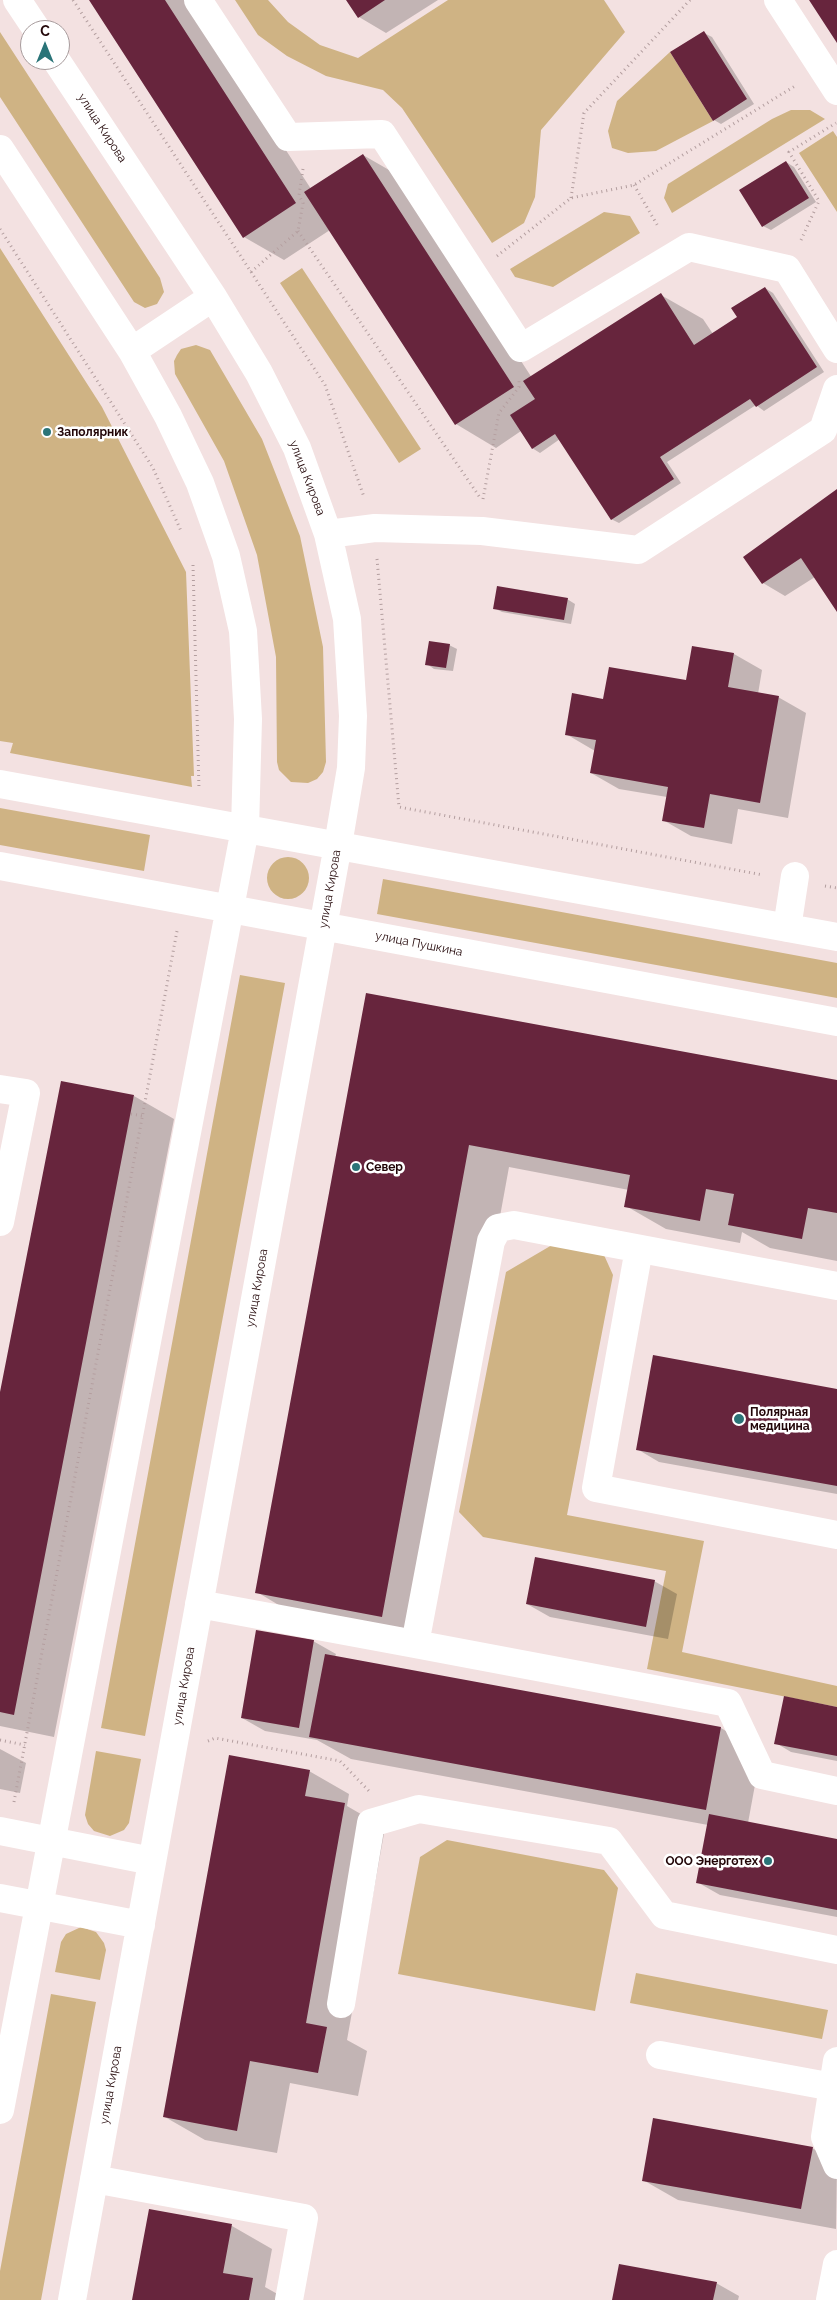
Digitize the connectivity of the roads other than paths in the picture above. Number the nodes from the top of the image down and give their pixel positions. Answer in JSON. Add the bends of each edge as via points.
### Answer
{"nodes":[{"id":1,"x":17,"y":0,"type":"edge"},
{"id":2,"x":198,"y":0,"type":"edge"},
{"id":3,"x":778,"y":0,"type":"edge"},
{"id":4,"x":30,"y":20,"type":"edge"},
{"id":5,"x":63,"y":70,"type":"edge"},
{"id":6,"x":830,"y":80,"type":"edge"},
{"id":7,"x":0,"y":150,"type":"edge"},
{"id":8,"x":213,"y":297,"type":"junction"},
{"id":9,"x":837,"y":349,"type":"edge"},
{"id":10,"x":132,"y":351,"type":"junction"},
{"id":11,"x":837,"y":389,"type":"edge"},
{"id":12,"x":328,"y":534,"type":"junction"},
{"id":13,"x":0,"y":784,"type":"edge"},
{"id":14,"x":245,"y":829,"type":"junction"},
{"id":15,"x":338,"y":845,"type":"junction"},
{"id":16,"x":0,"y":866,"type":"edge"},
{"id":17,"x":794,"y":878,"type":"road end"},
{"id":18,"x":230,"y":909,"type":"junction"},
{"id":19,"x":323,"y":926,"type":"junction"},
{"id":20,"x":787,"y":928,"type":"junction"},
{"id":21,"x":837,"y":937,"type":"edge"},
{"id":22,"x":837,"y":1022,"type":"edge"},
{"id":23,"x":0,"y":1088,"type":"edge"},
{"id":24,"x":0,"y":1222,"type":"edge"},
{"id":25,"x":639,"y":1249,"type":"junction"},
{"id":26,"x":837,"y":1286,"type":"edge"},
{"id":27,"x":837,"y":1534,"type":"edge"},
{"id":28,"x":199,"y":1604,"type":"junction"},
{"id":29,"x":415,"y":1644,"type":"junction"},
{"id":30,"x":837,"y":1791,"type":"edge"},
{"id":31,"x":0,"y":1831,"type":"edge"},
{"id":32,"x":53,"y":1841,"type":"junction"},
{"id":33,"x":152,"y":1861,"type":"junction"},
{"id":34,"x":0,"y":1898,"type":"edge"},
{"id":35,"x":41,"y":1905,"type":"junction"},
{"id":36,"x":140,"y":1925,"type":"junction"},
{"id":37,"x":837,"y":1950,"type":"edge"},
{"id":38,"x":341,"y":2004,"type":"dead end"},
{"id":39,"x":660,"y":2055,"type":"dead end"},
{"id":40,"x":837,"y":2061,"type":"edge"},
{"id":41,"x":833,"y":2087,"type":"junction"},
{"id":42,"x":0,"y":2110,"type":"edge"},
{"id":43,"x":837,"y":2165,"type":"edge"},
{"id":44,"x":94,"y":2179,"type":"junction"},
{"id":45,"x":837,"y":2264,"type":"edge"},
{"id":46,"x":72,"y":2300,"type":"edge"},
{"id":47,"x":289,"y":2300,"type":"edge"},
{"id":48,"x":830,"y":2300,"type":"edge"}],
"edges":[{"from":1,"to":4,"type":"street"},
{"from":2,"to":9,"type":"street","via":[[288,137],[382,134],[521,348],[689,247],[787,269]]},
{"from":3,"to":6,"type":"street"},
{"from":5,"to":8,"type":"street","name":"улица Кирова"},
{"from":7,"to":10,"type":"street"},
{"from":8,"to":10,"type":"street"},
{"from":8,"to":12,"type":"street","name":"улица Кирова","via":[[259,373],[297,448]]},
{"from":10,"to":14,"type":"street","via":[[200,483],[226,556],[243,631],[248,719]]},
{"from":11,"to":12,"type":"street","via":[[823,430],[638,550],[482,531],[375,528]]},
{"from":12,"to":15,"type":"street","name":"улица Кирова","via":[[347,619],[353,716],[351,768]]},
{"from":13,"to":14,"type":"street"},
{"from":14,"to":15,"type":"street"},
{"from":14,"to":18,"type":"street"},
{"from":15,"to":19,"type":"street","name":"улица Кирова"},
{"from":15,"to":20,"type":"street"},
{"from":16,"to":18,"type":"street","name":"улица Пушкина"},
{"from":17,"to":20,"type":"street"},
{"from":18,"to":19,"type":"street","name":"улица Пушкина"},
{"from":18,"to":32,"type":"street"},
{"from":19,"to":22,"type":"street","name":"улица Пушкина"},
{"from":19,"to":28,"type":"street","name":"улица Кирова"},
{"from":20,"to":21,"type":"street"},
{"from":23,"to":24,"type":"street","via":[[26,1093]]},
{"from":25,"to":26,"type":"street"},
{"from":25,"to":27,"type":"street","via":[[596,1488]]},
{"from":25,"to":29,"type":"street","via":[[514,1225],[498,1228],[491,1241]]},
{"from":28,"to":29,"type":"street"},
{"from":28,"to":33,"type":"street","name":"улица Кирова"},
{"from":29,"to":30,"type":"street","via":[[728,1703],[762,1775]]},
{"from":31,"to":32,"type":"street"},
{"from":32,"to":33,"type":"street"},
{"from":32,"to":35,"type":"street"},
{"from":33,"to":36,"type":"street","name":"улица Кирова"},
{"from":34,"to":35,"type":"street"},
{"from":35,"to":36,"type":"street"},
{"from":35,"to":42,"type":"street"},
{"from":36,"to":44,"type":"street","name":"улица Кирова"},
{"from":37,"to":38,"type":"street","via":[[664,1915],[609,1841],[419,1809],[371,1823]]},
{"from":39,"to":41,"type":"street"},
{"from":40,"to":41,"type":"street"},
{"from":41,"to":43,"type":"street","via":[[825,2137]]},
{"from":44,"to":46,"type":"street","name":"улица Кирова"},
{"from":44,"to":47,"type":"street","via":[[304,2218]]},
{"from":45,"to":48,"type":"street"}]}
